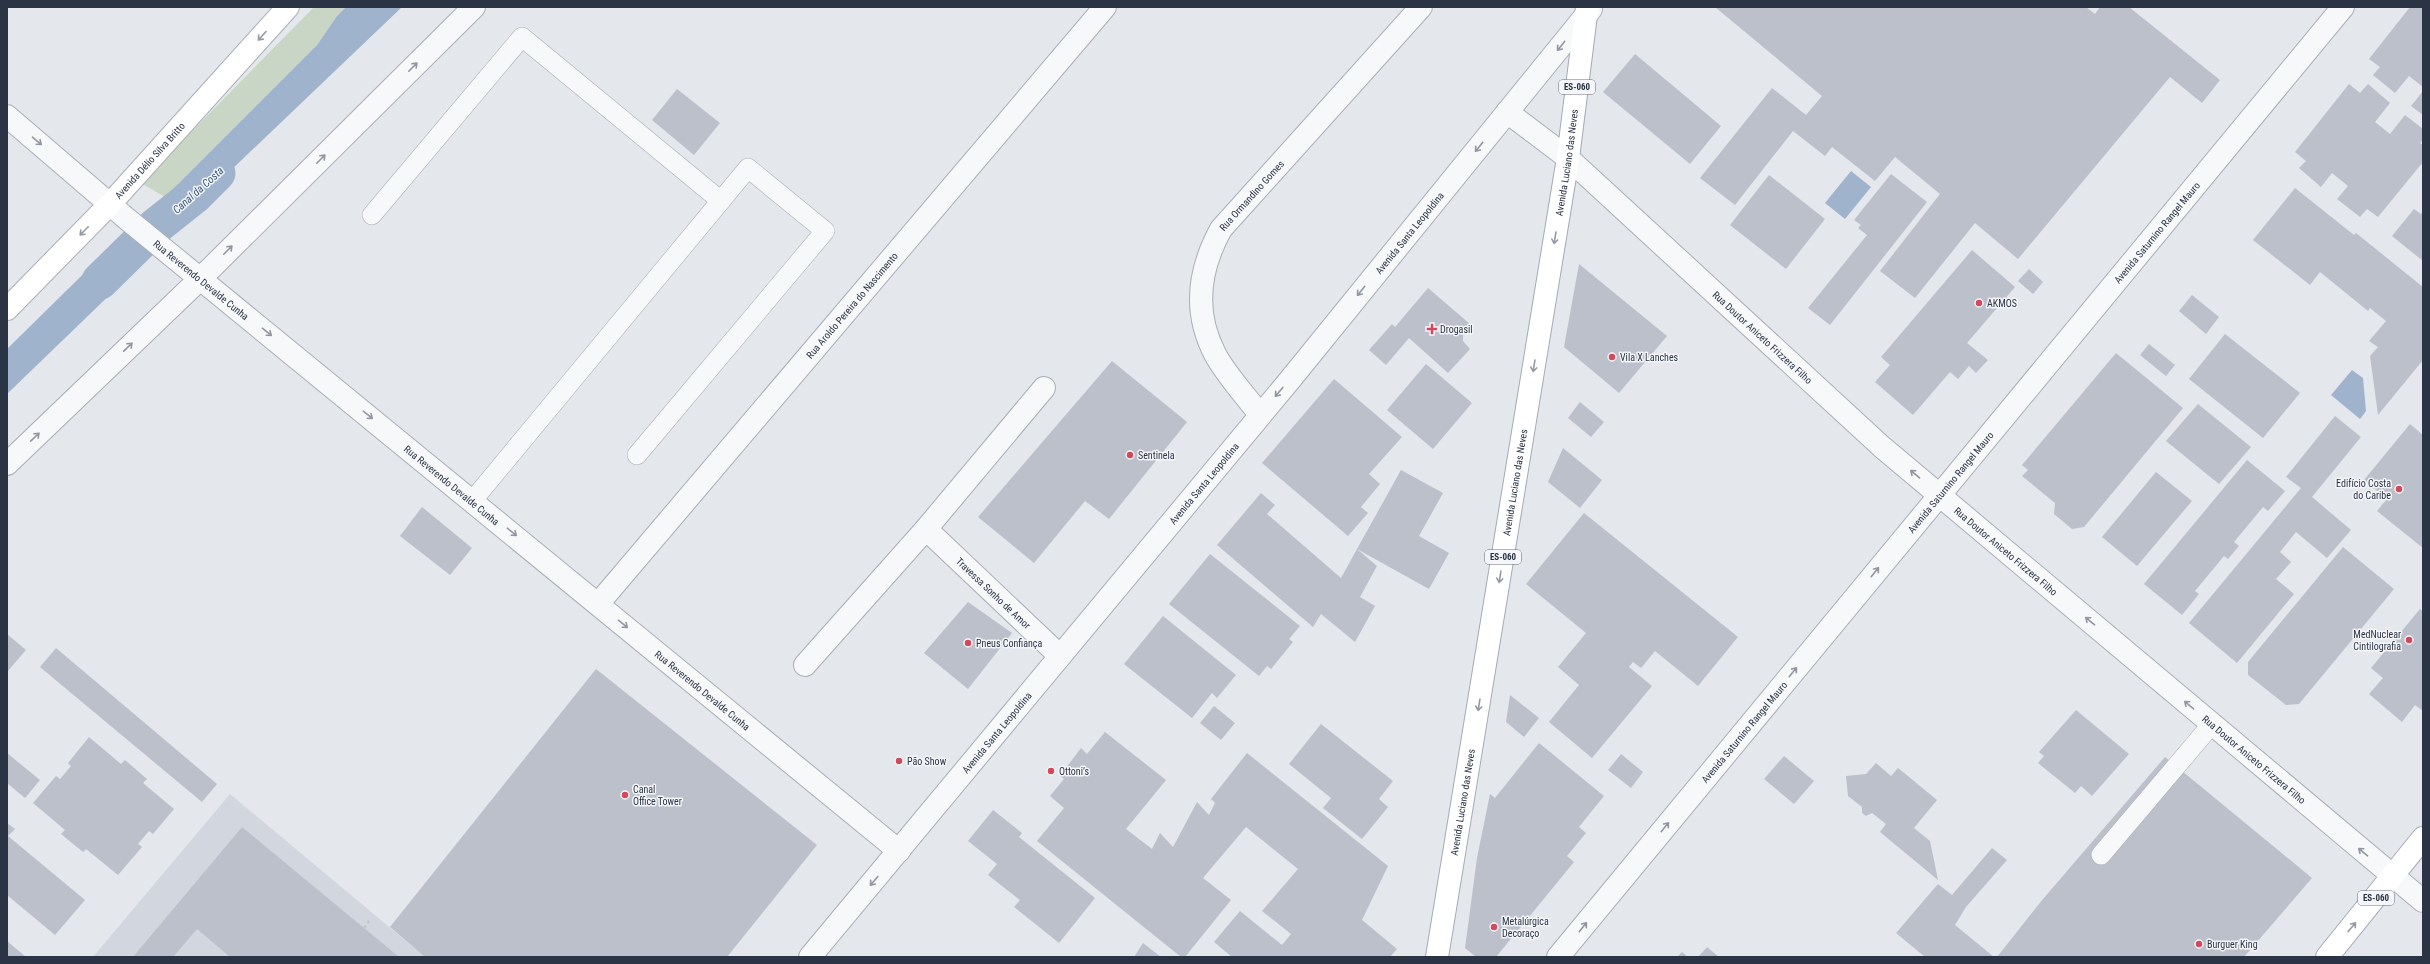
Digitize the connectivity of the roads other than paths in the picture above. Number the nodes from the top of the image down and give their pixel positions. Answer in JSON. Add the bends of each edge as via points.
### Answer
{"nodes":[{"id":1,"x":288,"y":7,"type":"edge"},
{"id":2,"x":474,"y":7,"type":"edge"},
{"id":3,"x":1105,"y":7,"type":"edge"},
{"id":4,"x":1421,"y":7,"type":"edge"},
{"id":5,"x":2343,"y":7,"type":"edge"},
{"id":6,"x":1589,"y":10,"type":"edge"},
{"id":7,"x":1508,"y":112,"type":"junction"},
{"id":8,"x":7,"y":116,"type":"edge"},
{"id":9,"x":1568,"y":158,"type":"junction"},
{"id":10,"x":721,"y":201,"type":"junction"},
{"id":11,"x":111,"y":203,"type":"junction"},
{"id":12,"x":372,"y":215,"type":"dead end"},
{"id":13,"x":201,"y":278,"type":"junction"},
{"id":14,"x":7,"y":309,"type":"edge"},
{"id":15,"x":1044,"y":388,"type":"dead end"},
{"id":16,"x":1260,"y":415,"type":"junction"},
{"id":17,"x":637,"y":455,"type":"dead end"},
{"id":18,"x":7,"y":464,"type":"edge"},
{"id":19,"x":1939,"y":494,"type":"junction"},
{"id":20,"x":472,"y":500,"type":"junction"},
{"id":21,"x":926,"y":529,"type":"junction"},
{"id":22,"x":598,"y":604,"type":"junction"},
{"id":23,"x":1060,"y":656,"type":"junction"},
{"id":24,"x":805,"y":664,"type":"dead end"},
{"id":25,"x":2212,"y":724,"type":"junction"},
{"id":26,"x":2423,"y":838,"type":"edge"},
{"id":27,"x":899,"y":851,"type":"junction"},
{"id":28,"x":2101,"y":855,"type":"dead end"},
{"id":29,"x":2393,"y":877,"type":"junction"},
{"id":30,"x":2423,"y":901,"type":"edge"},
{"id":31,"x":810,"y":957,"type":"edge"},
{"id":32,"x":1437,"y":957,"type":"edge"},
{"id":33,"x":1558,"y":957,"type":"edge"},
{"id":34,"x":2327,"y":957,"type":"edge"}],
"edges":[{"from":1,"to":11,"type":"main road","name":"Avenida Délio Silva Britto","one_way":true},
{"from":13,"to":2,"type":"street","one_way":true},
{"from":3,"to":22,"type":"street","name":"Rua Aroldo Pereira do Nascimento"},
{"from":4,"to":16,"type":"street","name":"Rua Ormandino Gomes","via":[[1221,229],[1210,249],[1203,270],[1200,293],[1207,335],[1216,355]]},
{"from":5,"to":19,"type":"street","name":"Avenida Saturnino Rangel Mauro"},
{"from":6,"to":7,"type":"street","name":"Avenida Santa Leopoldina","one_way":true},
{"from":6,"to":9,"type":"main road","name":"Avenida Luciano das Neves","number":"ES-060"},
{"from":7,"to":9,"type":"street","name":"Rua Doutor Aniceto Frizzera Filho"},
{"from":7,"to":16,"type":"street","name":"Avenida Santa Leopoldina","one_way":true},
{"from":8,"to":11,"type":"street","name":"Rua Reverendo Devalde Cunha","one_way":true},
{"from":19,"to":9,"type":"street","name":"Rua Doutor Aniceto Frizzera Filho","one_way":true,"via":[[1882,447]]},
{"from":9,"to":32,"type":"main road","name":"Avenida Luciano das Neves","number":"ES-060","one_way":true},
{"from":10,"to":12,"type":"lane","via":[[522,37]]},
{"from":10,"to":17,"type":"lane","via":[[748,168],[824,231]]},
{"from":10,"to":20,"type":"lane"},
{"from":11,"to":13,"type":"street","name":"Rua Reverendo Devalde Cunha","via":[[127,219]]},
{"from":11,"to":14,"type":"main road","name":"Avenida Délio Silva Britto","one_way":true},
{"from":18,"to":13,"type":"street","one_way":true},
{"from":13,"to":20,"type":"street","name":"Rua Reverendo Devalde Cunha","one_way":true},
{"from":15,"to":21,"type":"street"},
{"from":16,"to":23,"type":"street","name":"Avenida Santa Leopoldina"},
{"from":25,"to":19,"type":"street","name":"Rua Doutor Aniceto Frizzera Filho","one_way":true},
{"from":33,"to":19,"type":"street","name":"Avenida Saturnino Rangel Mauro","one_way":true},
{"from":20,"to":22,"type":"street","name":"Rua Reverendo Devalde Cunha","one_way":true},
{"from":21,"to":23,"type":"street","name":"Travessa Sonho de Amor"},
{"from":21,"to":24,"type":"street"},
{"from":22,"to":27,"type":"street","name":"Rua Reverendo Devalde Cunha","one_way":true},
{"from":23,"to":27,"type":"street","name":"Avenida Santa Leopoldina"},
{"from":25,"to":28,"type":"lane"},
{"from":29,"to":25,"type":"street","name":"Rua Doutor Aniceto Frizzera Filho","one_way":true},
{"from":26,"to":29,"type":"main road","number":"ES-060"},
{"from":27,"to":31,"type":"street","name":"Avenida Santa Leopoldina","one_way":true},
{"from":29,"to":30,"type":"street","name":"Rua Doutor Aniceto Frizzera Filho"},
{"from":34,"to":29,"type":"main road","number":"ES-060","one_way":true}]}
